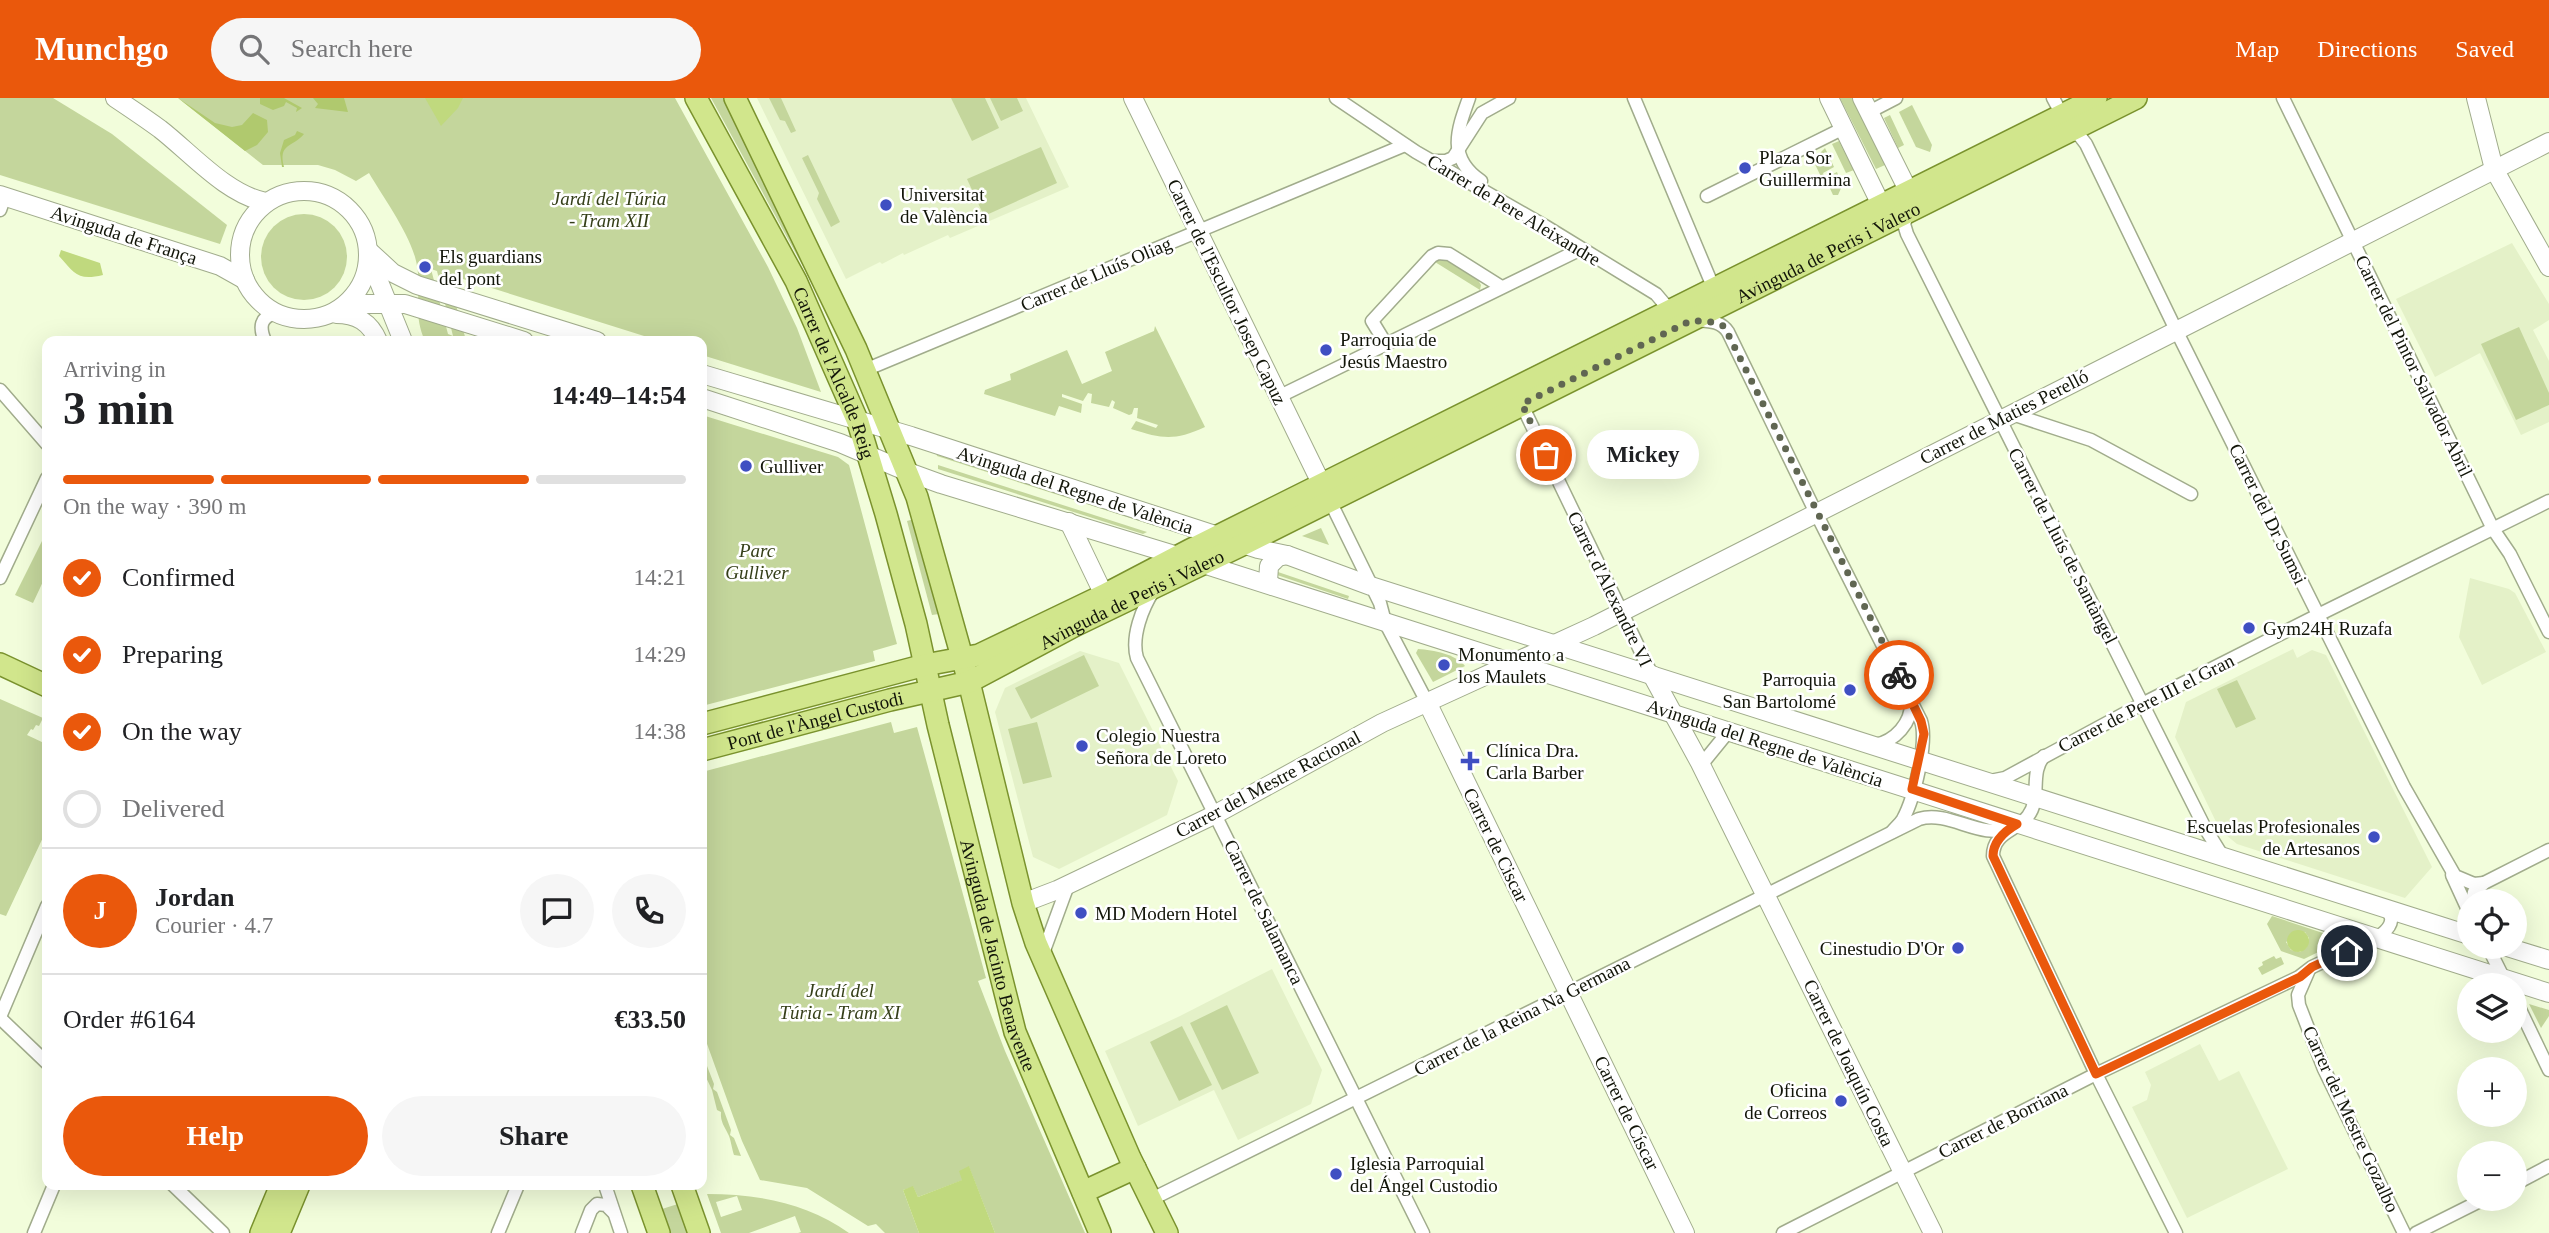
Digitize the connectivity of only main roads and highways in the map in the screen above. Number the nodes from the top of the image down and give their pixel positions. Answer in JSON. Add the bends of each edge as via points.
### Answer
{"nodes":[{"id":1,"x":115,"y":98,"type":"edge"},
{"id":2,"x":696,"y":98,"type":"edge"},
{"id":3,"x":735,"y":98,"type":"edge"},
{"id":4,"x":1133,"y":98,"type":"edge"},
{"id":5,"x":1829,"y":98,"type":"edge"},
{"id":6,"x":2096,"y":98,"type":"edge"},
{"id":7,"x":2136,"y":98,"type":"edge"},
{"id":8,"x":2476,"y":98,"type":"edge"},
{"id":9,"x":1866,"y":105,"type":"edge"},
{"id":10,"x":2059,"y":115,"type":"edge"},
{"id":11,"x":2549,"y":142,"type":"edge"},
{"id":12,"x":2494,"y":169,"type":"junction"},
{"id":13,"x":2,"y":200,"type":"edge"},
{"id":14,"x":267,"y":202,"type":"junction"},
{"id":15,"x":1896,"y":208,"type":"junction"},
{"id":16,"x":368,"y":253,"type":"junction"},
{"id":17,"x":2549,"y":267,"type":"edge"},
{"id":18,"x":245,"y":279,"type":"junction"},
{"id":19,"x":388,"y":302,"type":"junction"},
{"id":20,"x":333,"y":312,"type":"junction"},
{"id":21,"x":1680,"y":316,"type":"junction"},
{"id":22,"x":375,"y":336,"type":"edge"},
{"id":23,"x":401,"y":336,"type":"edge"},
{"id":24,"x":508,"y":336,"type":"edge"},
{"id":25,"x":581,"y":336,"type":"edge"},
{"id":26,"x":707,"y":376,"type":"edge"},
{"id":27,"x":707,"y":400,"type":"edge"},
{"id":28,"x":874,"y":431,"type":"junction"},
{"id":29,"x":908,"y":472,"type":"junction"},
{"id":30,"x":1329,"y":499,"type":"junction"},
{"id":31,"x":1069,"y":522,"type":"junction"},
{"id":32,"x":1218,"y":536,"type":"junction"},
{"id":33,"x":1244,"y":544,"type":"junction"},
{"id":34,"x":1287,"y":555,"type":"junction"},
{"id":35,"x":1178,"y":556,"type":"junction"},
{"id":36,"x":1204,"y":564,"type":"junction"},
{"id":37,"x":1273,"y":586,"type":"junction"},
{"id":38,"x":1104,"y":595,"type":"junction"},
{"id":39,"x":1127,"y":602,"type":"junction"},
{"id":40,"x":1555,"y":644,"type":"junction"},
{"id":41,"x":961,"y":658,"type":"junction"},
{"id":42,"x":1513,"y":663,"type":"junction"},
{"id":43,"x":0,"y":664,"type":"edge"},
{"id":44,"x":925,"y":665,"type":"junction"},
{"id":45,"x":1652,"y":675,"type":"junction"},
{"id":46,"x":969,"y":682,"type":"junction"},
{"id":47,"x":42,"y":684,"type":"edge"},
{"id":48,"x":931,"y":692,"type":"junction"},
{"id":49,"x":1428,"y":704,"type":"junction"},
{"id":50,"x":1673,"y":714,"type":"junction"},
{"id":51,"x":707,"y":723,"type":"edge"},
{"id":52,"x":707,"y":749,"type":"edge"},
{"id":53,"x":1024,"y":903,"type":"junction"},
{"id":54,"x":986,"y":911,"type":"junction"},
{"id":55,"x":2457,"y":931,"type":"edge"},
{"id":56,"x":2527,"y":956,"type":"edge"},
{"id":57,"x":2549,"y":960,"type":"edge"},
{"id":58,"x":2479,"y":973,"type":"edge"},
{"id":59,"x":2527,"y":987,"type":"edge"},
{"id":60,"x":1569,"y":993,"type":"joint"},
{"id":61,"x":2549,"y":993,"type":"edge"},
{"id":62,"x":1135,"y":1168,"type":"junction"},
{"id":63,"x":279,"y":1190,"type":"edge"},
{"id":64,"x":297,"y":1190,"type":"edge"},
{"id":65,"x":644,"y":1190,"type":"edge"},
{"id":66,"x":684,"y":1190,"type":"edge"},
{"id":67,"x":1083,"y":1192,"type":"junction"},
{"id":68,"x":261,"y":1233,"type":"edge"},
{"id":69,"x":279,"y":1233,"type":"edge"},
{"id":70,"x":659,"y":1233,"type":"edge"},
{"id":71,"x":699,"y":1233,"type":"edge"},
{"id":72,"x":1100,"y":1233,"type":"edge"},
{"id":73,"x":1166,"y":1233,"type":"edge"},
{"id":74,"x":1685,"y":1233,"type":"edge"},
{"id":75,"x":1933,"y":1233,"type":"edge"}],
"edges":[{"from":1,"to":14,"type":"main road","via":[[229,185],[253,200]]},
{"from":2,"to":28,"type":"main road","name":"Carrer de l'Alcalde Reig"},
{"from":3,"to":28,"type":"main road","name":"Carrer de l'Alcalde Reig","via":[[865,370]]},
{"from":4,"to":30,"type":"main road","name":"Carrer de l'Escultor Josep Capuz"},
{"from":5,"to":15,"type":"main road"},
{"from":6,"to":10,"type":"main road","name":"Avinguda de Peris i Valero"},
{"from":7,"to":10,"type":"main road","name":"Avinguda de Peris i Valero"},
{"from":8,"to":12,"type":"main road"},
{"from":9,"to":15,"type":"main road"},
{"from":10,"to":15,"type":"main road","name":"Avinguda de Peris i Valero"},
{"from":11,"to":12,"type":"main road","name":"Carrer de Maties Perelló"},
{"from":12,"to":17,"type":"main road"},
{"from":12,"to":40,"type":"main road","name":"Carrer de Maties Perelló"},
{"from":13,"to":18,"type":"main road","name":"Avinguda de França","via":[[220,266]]},
{"from":14,"to":16,"type":"main road","via":[[296,192],[324,194],[355,216]]},
{"from":14,"to":18,"type":"main road","via":[[243,238],[240,253]]},
{"from":15,"to":21,"type":"main road","name":"Avinguda de Peris i Valero"},
{"from":15,"to":21,"type":"main road","name":"Avinguda de Peris i Valero","via":[[1714,289]]},
{"from":16,"to":19,"type":"main road"},
{"from":16,"to":20,"type":"main road","via":[[360,286]]},
{"from":16,"to":25,"type":"main road","via":[[417,285]]},
{"from":18,"to":20,"type":"main road","via":[[259,300],[276,313],[308,319]]},
{"from":19,"to":20,"type":"main road"},
{"from":19,"to":23,"type":"main road"},
{"from":19,"to":24,"type":"main road"},
{"from":20,"to":22,"type":"main road","via":[[357,317]]},
{"from":21,"to":30,"type":"main road","name":"Avinguda de Peris i Valero","via":[[1517,397]]},
{"from":26,"to":28,"type":"main road"},
{"from":27,"to":28,"type":"main road","via":[[837,442]]},
{"from":28,"to":29,"type":"main road","name":"Carrer de l'Alcalde Reig"},
{"from":28,"to":29,"type":"main road","name":"Avinguda del Regne de València"},
{"from":28,"to":32,"type":"main road","name":"Avinguda del Regne de València"},
{"from":28,"to":44,"type":"main road","name":"Carrer de l'Alcalde Reig"},
{"from":29,"to":31,"type":"main road","name":"Avinguda del Regne de València"},
{"from":29,"to":41,"type":"main road","name":"Carrer de l'Alcalde Reig"},
{"from":30,"to":32,"type":"main road","name":"Avinguda de Peris i Valero"},
{"from":30,"to":33,"type":"main road","name":"Avinguda de Peris i Valero"},
{"from":31,"to":35,"type":"main road","name":"Avinguda del Regne de València"},
{"from":31,"to":38,"type":"main road","name":"Avinguda del Regne de València"},
{"from":32,"to":33,"type":"main road","name":"Avinguda del Regne de València"},
{"from":32,"to":35,"type":"main road","name":"Avinguda de Peris i Valero"},
{"from":33,"to":34,"type":"main road","name":"Avinguda del Regne de València"},
{"from":33,"to":36,"type":"main road","name":"Avinguda de Peris i Valero"},
{"from":34,"to":37,"type":"main road","via":[[1269,566],[1268,582]]},
{"from":34,"to":40,"type":"main road","name":"Avinguda del Regne de València"},
{"from":35,"to":36,"type":"main road","name":"Avinguda del Regne de València"},
{"from":35,"to":38,"type":"main road","name":"Avinguda de Peris i Valero"},
{"from":36,"to":37,"type":"main road","name":"Avinguda del Regne de València"},
{"from":36,"to":39,"type":"main road","name":"Avinguda de Peris i Valero"},
{"from":37,"to":42,"type":"main road","name":"Avinguda del Regne de València"},
{"from":38,"to":39,"type":"main road"},
{"from":38,"to":41,"type":"main road","name":"Avinguda de Peris i Valero","via":[[979,655]]},
{"from":39,"to":46,"type":"main road","name":"Avinguda de Peris i Valero"},
{"from":40,"to":42,"type":"main road","name":"Carrer de Maties Perelló"},
{"from":40,"to":45,"type":"main road","name":"Avinguda del Regne de València"},
{"from":41,"to":44,"type":"main road","name":"Avinguda de Peris i Valero"},
{"from":41,"to":46,"type":"main road","name":"Avinguda de Jacinto Benavente"},
{"from":42,"to":49,"type":"main road","name":"Carrer del Mestre Racional"},
{"from":42,"to":50,"type":"main road","name":"Avinguda del Regne de València"},
{"from":43,"to":47,"type":"main road"},
{"from":44,"to":48,"type":"main road","name":"Avinguda de Jacinto Benavente"},
{"from":44,"to":51,"type":"main road","name":"Pont de l'Àngel Custodi"},
{"from":45,"to":50,"type":"main road","name":"Carrer de Joaquín Costa"},
{"from":45,"to":55,"type":"main road","name":"Avinguda del Regne de València"},
{"from":46,"to":48,"type":"main road","name":"Avinguda de Peris i Valero"},
{"from":46,"to":53,"type":"main road","name":"Avinguda de Jacinto Benavente"},
{"from":48,"to":52,"type":"main road","name":"Pont de l'Àngel Custodi"},
{"from":48,"to":54,"type":"main road","name":"Avinguda de Jacinto Benavente"},
{"from":49,"to":53,"type":"main road","name":"Carrer del Mestre Racional","via":[[1382,723],[1216,814]]},
{"from":49,"to":60,"type":"main road","name":"Carrer de Ciscar"},
{"from":50,"to":58,"type":"main road","name":"Avinguda del Regne de València"},
{"from":50,"to":75,"type":"main road","name":"Carrer de Joaquín Costa"},
{"from":53,"to":54,"type":"main road"},
{"from":53,"to":62,"type":"main road","name":"Avinguda de Jacinto Benavente","via":[[1042,956]]},
{"from":54,"to":67,"type":"main road","name":"Avinguda de Jacinto Benavente","via":[[1015,1032]]},
{"from":56,"to":57,"type":"main road"},
{"from":59,"to":61,"type":"main road","name":"Avinguda del Regne de València"},
{"from":60,"to":74,"type":"main road","name":"Carrer de Císcar"},
{"from":62,"to":67,"type":"main road"},
{"from":62,"to":73,"type":"main road","name":"Avinguda de Jacinto Benavente"},
{"from":63,"to":68,"type":"main road"},
{"from":64,"to":69,"type":"main road"},
{"from":65,"to":70,"type":"main road"},
{"from":66,"to":71,"type":"main road"},
{"from":67,"to":72,"type":"main road","name":"Avinguda de Jacinto Benavente"}]}
